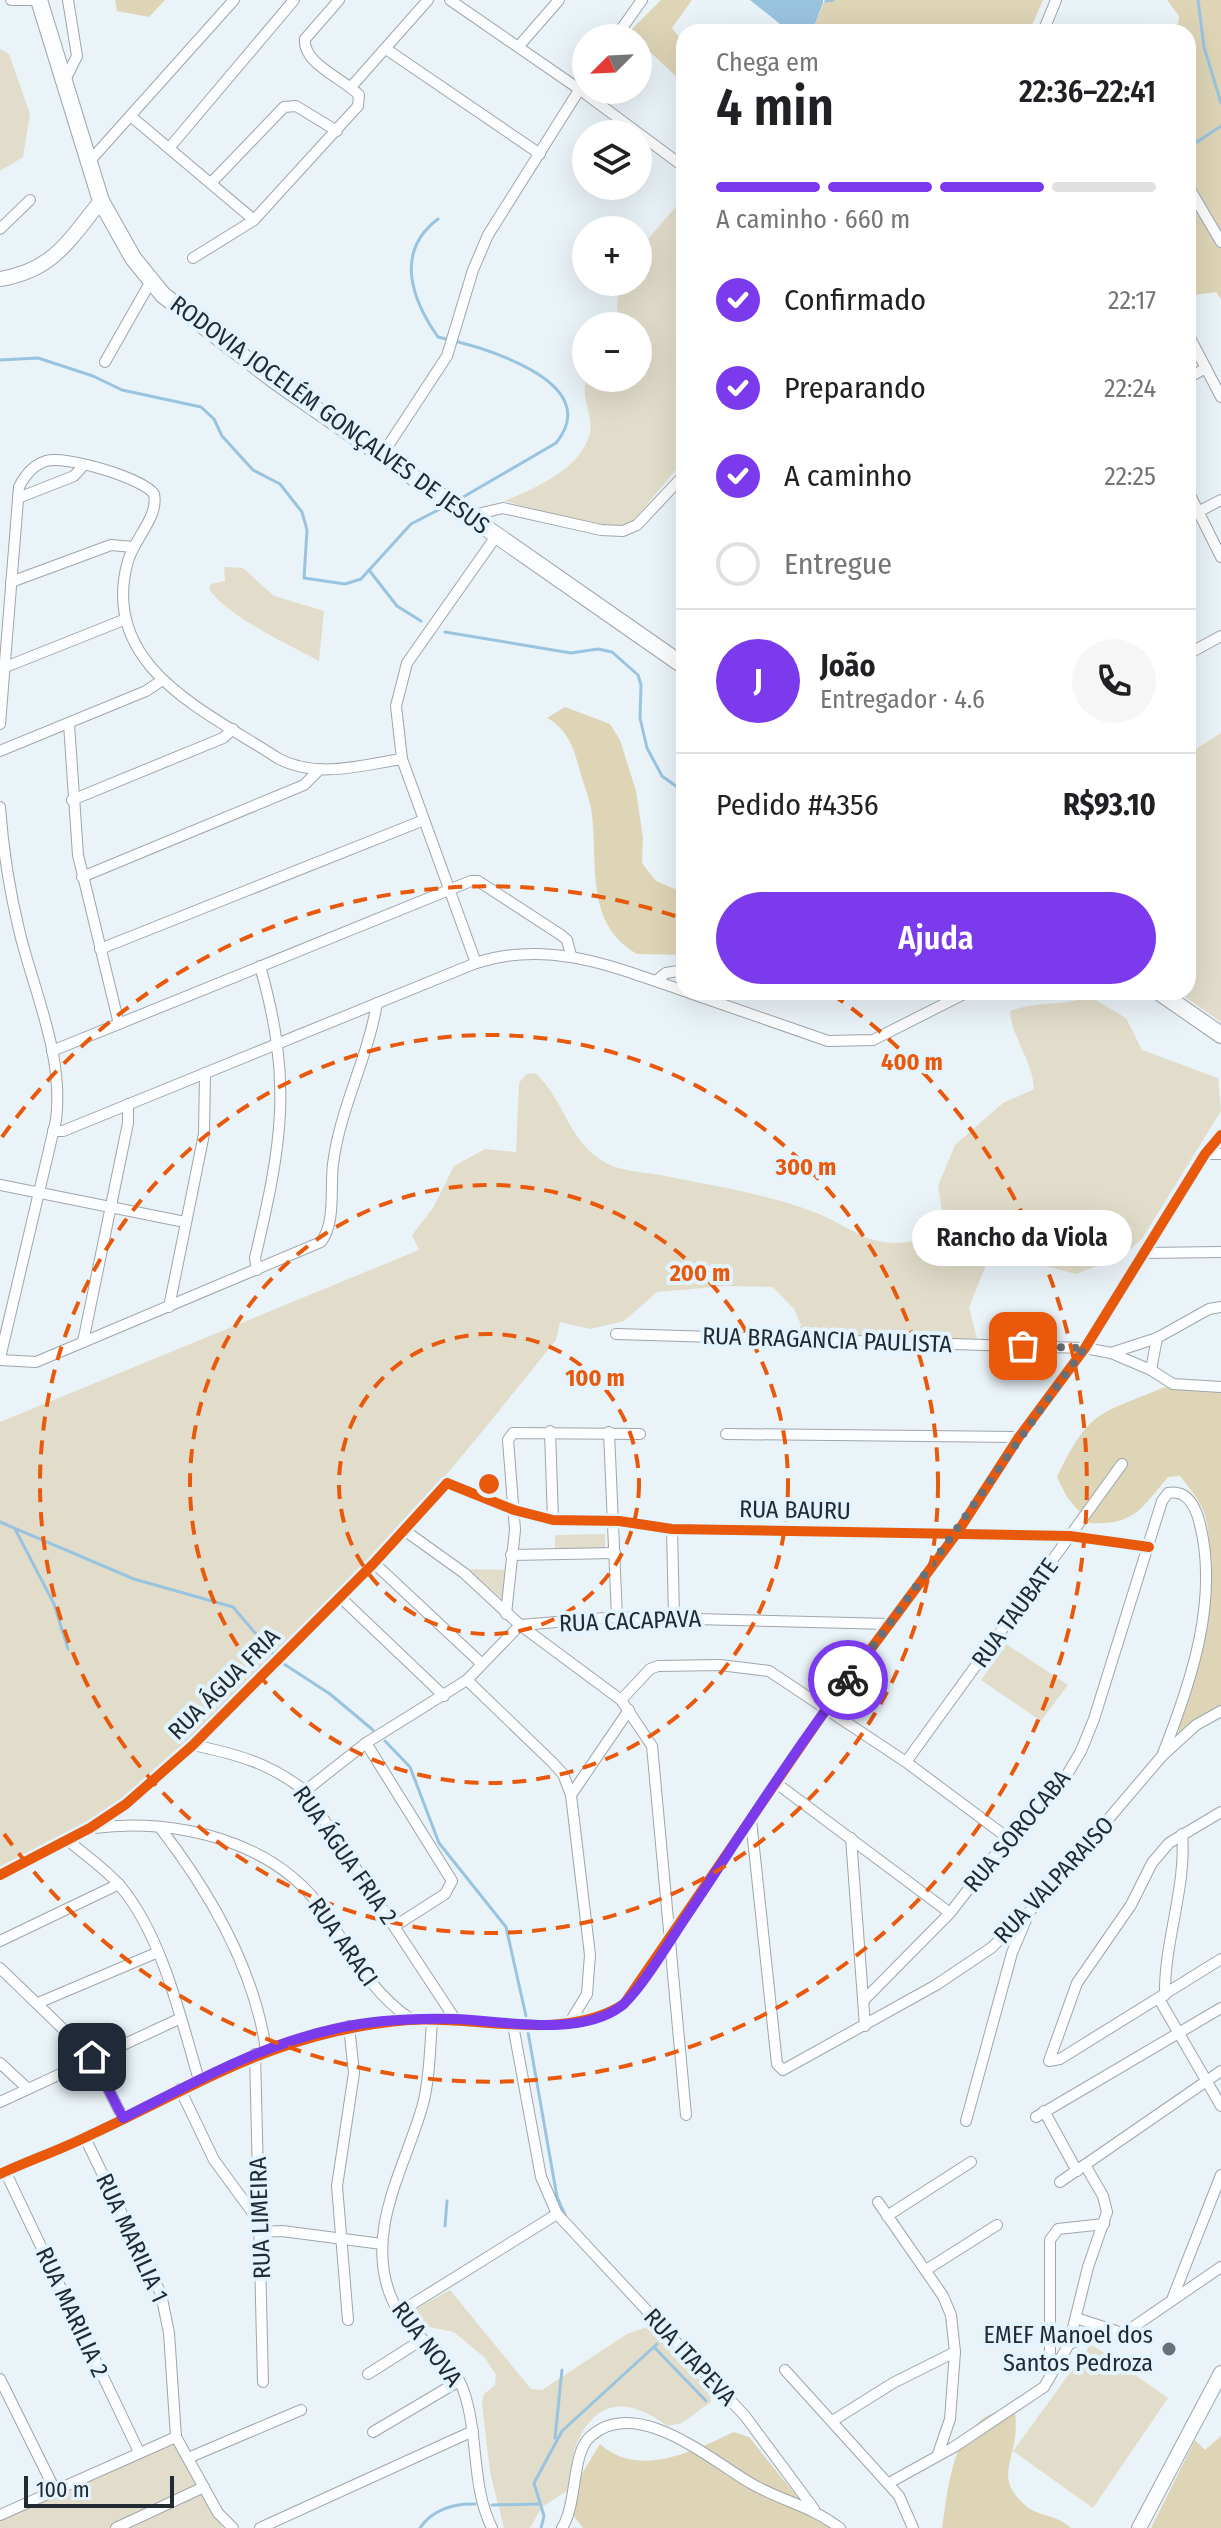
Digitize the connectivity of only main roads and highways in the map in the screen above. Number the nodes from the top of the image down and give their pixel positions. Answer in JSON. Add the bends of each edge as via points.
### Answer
{"nodes":[{"id":1,"x":37,"y":0,"type":"edge"},
{"id":2,"x":101,"y":201,"type":"junction"},
{"id":3,"x":0,"y":279,"type":"edge"},
{"id":4,"x":676,"y":660,"type":"edge"},
{"id":5,"x":1171,"y":1000,"type":"edge"},
{"id":6,"x":1221,"y":1035,"type":"edge"},
{"id":7,"x":1221,"y":2373,"type":"edge"},
{"id":8,"x":1139,"y":2528,"type":"edge"}],
"edges":[{"from":1,"to":2,"type":"main road","name":"RODOVIA JOCELÉM GONÇALVES DE JESUS"},
{"from":2,"to":3,"type":"main road","via":[[50,262]]},
{"from":2,"to":4,"type":"main road","name":"RODOVIA JOCELÉM GONÇALVES DE JESUS","via":[[151,281],[205,329]]},
{"from":5,"to":6,"type":"main road"},
{"from":7,"to":8,"type":"main road"}]}
